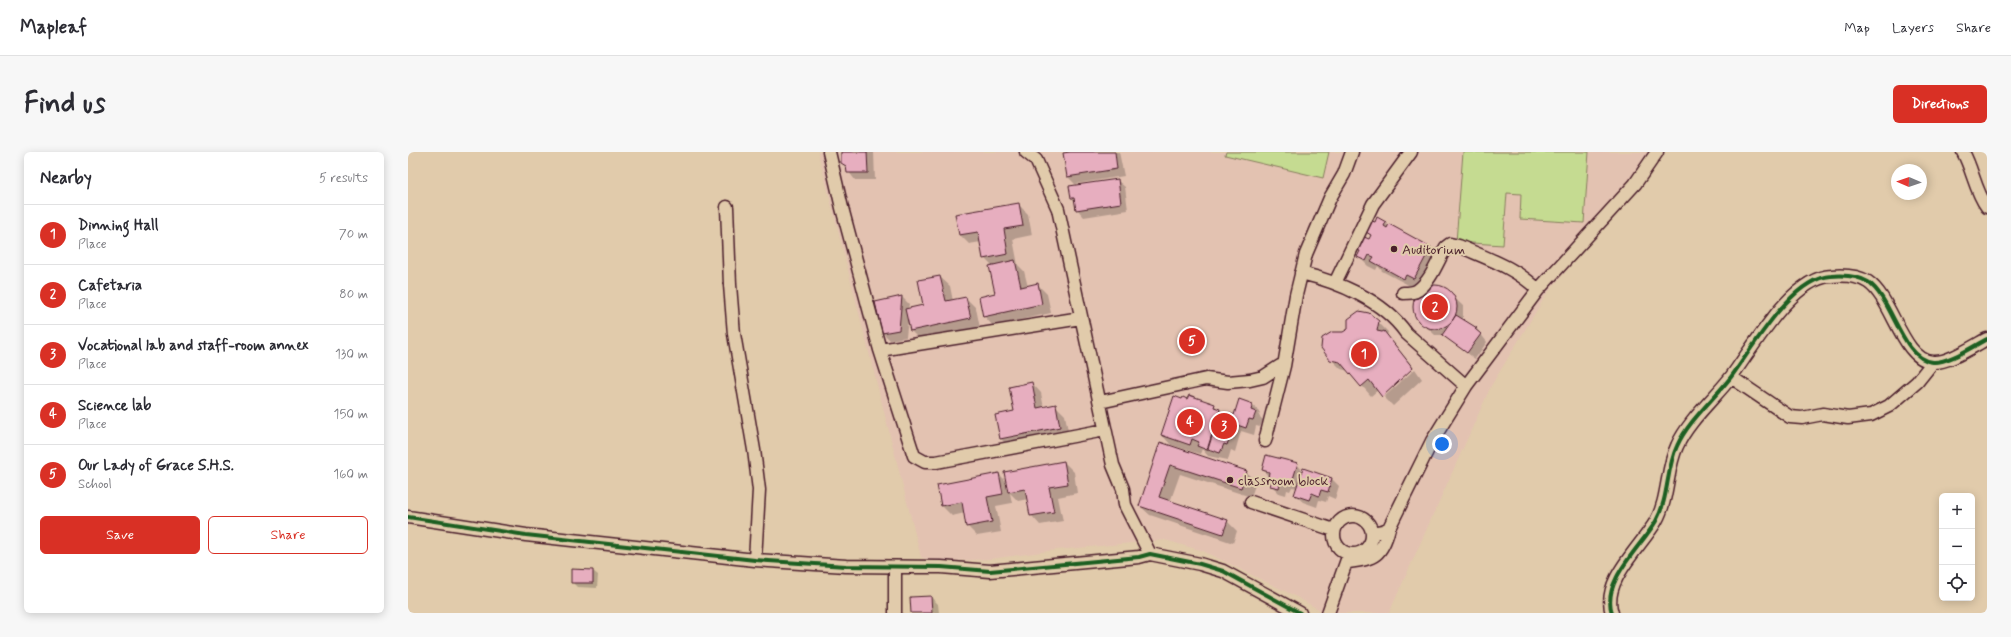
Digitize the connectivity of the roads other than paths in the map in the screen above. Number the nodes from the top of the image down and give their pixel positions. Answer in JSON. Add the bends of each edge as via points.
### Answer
{"nodes":[{"id":1,"x":829,"y":152,"type":"edge"},
{"id":2,"x":1026,"y":152,"type":"edge"},
{"id":3,"x":1352,"y":152,"type":"edge"},
{"id":4,"x":1411,"y":152,"type":"edge"},
{"id":5,"x":1657,"y":152,"type":"edge"},
{"id":6,"x":1964,"y":152,"type":"edge"},
{"id":7,"x":727,"y":207,"type":"dead end"},
{"id":8,"x":1987,"y":207,"type":"edge"},
{"id":9,"x":1301,"y":273,"type":"junction"},
{"id":10,"x":1335,"y":283,"type":"junction"},
{"id":11,"x":1538,"y":290,"type":"junction"},
{"id":12,"x":1403,"y":293,"type":"dead end"},
{"id":13,"x":1080,"y":318,"type":"junction"},
{"id":14,"x":1987,"y":339,"type":"edge"},
{"id":15,"x":880,"y":350,"type":"junction"},
{"id":16,"x":1933,"y":362,"type":"junction"},
{"id":17,"x":1284,"y":366,"type":"junction"},
{"id":18,"x":1731,"y":377,"type":"junction"},
{"id":19,"x":1466,"y":386,"type":"junction"},
{"id":20,"x":1100,"y":402,"type":"junction"},
{"id":21,"x":1105,"y":430,"type":"junction"},
{"id":22,"x":1265,"y":441,"type":"dead end"},
{"id":23,"x":1250,"y":502,"type":"dead end"},
{"id":24,"x":408,"y":517,"type":"edge"},
{"id":25,"x":1389,"y":528,"type":"junction"},
{"id":26,"x":1334,"y":530,"type":"junction"},
{"id":27,"x":1372,"y":532,"type":"junction"},
{"id":28,"x":1150,"y":554,"type":"junction"},
{"id":29,"x":1348,"y":558,"type":"junction"},
{"id":30,"x":755,"y":560,"type":"junction"},
{"id":31,"x":895,"y":567,"type":"junction"},
{"id":32,"x":895,"y":613,"type":"edge"},
{"id":33,"x":1300,"y":613,"type":"edge"},
{"id":34,"x":1328,"y":613,"type":"edge"},
{"id":35,"x":1612,"y":613,"type":"edge"}],
"edges":[{"from":1,"to":15,"type":"street"},
{"from":2,"to":13,"type":"street","via":[[1036,160],[1058,209]]},
{"from":3,"to":9,"type":"street","via":[[1344,174],[1318,225]]},
{"from":4,"to":10,"type":"street","via":[[1373,204]]},
{"from":5,"to":11,"type":"street","via":[[1635,184]]},
{"from":6,"to":8,"type":"street"},
{"from":7,"to":30,"type":"street","via":[[734,334],[759,490]]},
{"from":9,"to":10,"type":"street"},
{"from":9,"to":17,"type":"street"},
{"from":10,"to":19,"type":"street","via":[[1363,296],[1379,308]]},
{"from":11,"to":12,"type":"street","via":[[1524,277],[1454,244],[1446,247],[1419,290]]},
{"from":11,"to":19,"type":"street"},
{"from":13,"to":15,"type":"street"},
{"from":13,"to":20,"type":"street"},
{"from":14,"to":16,"type":"street","via":[[1945,361]]},
{"from":15,"to":21,"type":"street","via":[[910,448],[918,460],[936,462]]},
{"from":16,"to":18,"type":"street","via":[[1917,382],[1889,406],[1871,415],[1848,418],[1823,414],[1802,418],[1790,417]]},
{"from":16,"to":18,"type":"street","via":[[1921,359],[1909,345],[1882,298],[1868,282],[1852,276],[1830,276],[1820,278],[1804,287],[1768,322]]},
{"from":17,"to":20,"type":"street","via":[[1263,377],[1250,380],[1228,382],[1206,379]]},
{"from":17,"to":22,"type":"street"},
{"from":18,"to":35,"type":"street","via":[[1676,446],[1662,507],[1611,590],[1609,599]]},
{"from":19,"to":25,"type":"street","via":[[1432,440]]},
{"from":20,"to":21,"type":"street"},
{"from":21,"to":28,"type":"street","via":[[1113,465],[1123,489],[1125,505]]},
{"from":23,"to":26,"type":"street"},
{"from":24,"to":30,"type":"street","via":[[526,535]]},
{"from":25,"to":27,"type":"street"},
{"from":25,"to":29,"type":"street","via":[[1378,554],[1365,560]]},
{"from":26,"to":27,"type":"street","via":[[1342,520],[1353,516],[1364,520]]},
{"from":26,"to":29,"type":"street","via":[[1335,542]]},
{"from":27,"to":29,"type":"street","via":[[1366,548]]},
{"from":28,"to":31,"type":"street","via":[[990,571]]},
{"from":28,"to":33,"type":"street","via":[[1223,571]]},
{"from":29,"to":34,"type":"street"},
{"from":30,"to":31,"type":"street"},
{"from":31,"to":32,"type":"street"}]}
